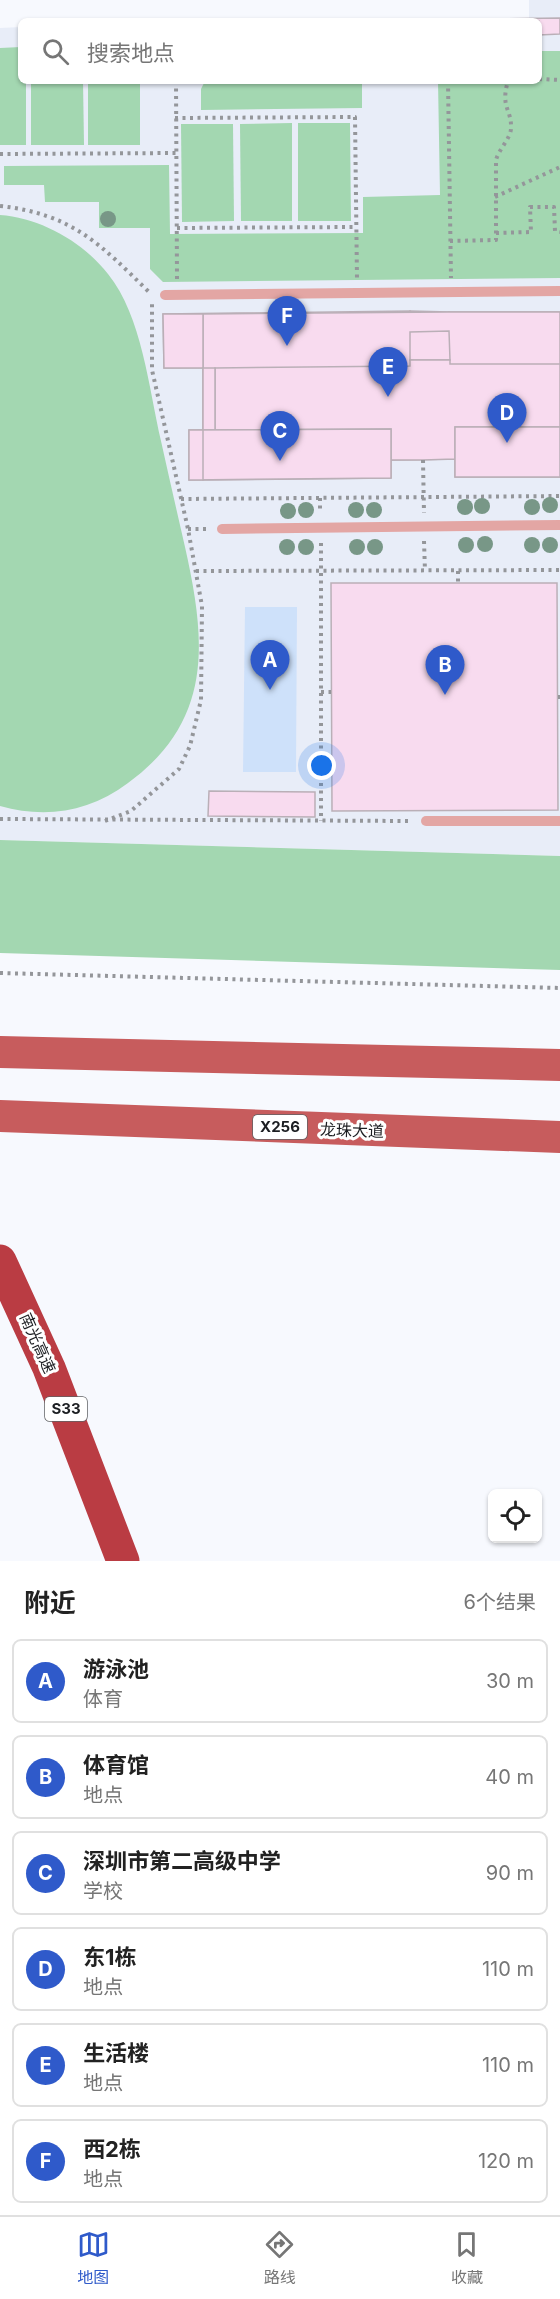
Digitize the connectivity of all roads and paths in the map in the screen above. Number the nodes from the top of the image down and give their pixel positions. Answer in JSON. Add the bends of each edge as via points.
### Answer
{"nodes":[{"id":1,"x":542,"y":79,"type":"edge"},
{"id":2,"x":560,"y":80,"type":"edge"},
{"id":3,"x":176,"y":84,"type":"edge"},
{"id":4,"x":447,"y":84,"type":"edge"},
{"id":5,"x":507,"y":84,"type":"edge"},
{"id":6,"x":176,"y":118,"type":"junction"},
{"id":7,"x":176,"y":153,"type":"junction"},
{"id":8,"x":0,"y":154,"type":"edge"},
{"id":9,"x":560,"y":167,"type":"edge"},
{"id":10,"x":495,"y":197,"type":"junction"},
{"id":11,"x":0,"y":206,"type":"edge"},
{"id":12,"x":356,"y":227,"type":"junction"},
{"id":13,"x":177,"y":228,"type":"junction"},
{"id":14,"x":496,"y":232,"type":"junction"},
{"id":15,"x":560,"y":232,"type":"edge"},
{"id":16,"x":450,"y":241,"type":"junction"},
{"id":17,"x":560,"y":291,"type":"edge"},
{"id":18,"x":451,"y":292,"type":"junction"},
{"id":19,"x":357,"y":293,"type":"junction"},
{"id":20,"x":165,"y":295,"type":"dead end"},
{"id":21,"x":178,"y":295,"type":"junction"},
{"id":22,"x":423,"y":460,"type":"dead end"},
{"id":23,"x":423,"y":484,"type":"dead end"},
{"id":24,"x":560,"y":496,"type":"edge"},
{"id":25,"x":181,"y":499,"type":"junction"},
{"id":26,"x":560,"y":525,"type":"edge"},
{"id":27,"x":222,"y":529,"type":"dead end"},
{"id":28,"x":560,"y":570,"type":"edge"},
{"id":29,"x":196,"y":571,"type":"junction"},
{"id":30,"x":321,"y":571,"type":"junction"},
{"id":31,"x":458,"y":571,"type":"junction"},
{"id":32,"x":458,"y":583,"type":"dead end"},
{"id":33,"x":321,"y":692,"type":"junction"},
{"id":34,"x":331,"y":692,"type":"dead end"},
{"id":35,"x":0,"y":819,"type":"edge"},
{"id":36,"x":105,"y":821,"type":"junction"},
{"id":37,"x":321,"y":821,"type":"junction"},
{"id":38,"x":426,"y":821,"type":"joint"},
{"id":39,"x":560,"y":821,"type":"edge"},
{"id":40,"x":0,"y":973,"type":"edge"},
{"id":41,"x":560,"y":988,"type":"edge"},
{"id":42,"x":0,"y":1052,"type":"edge"},
{"id":43,"x":560,"y":1065,"type":"edge"},
{"id":44,"x":0,"y":1116,"type":"edge"},
{"id":45,"x":560,"y":1137,"type":"edge"},
{"id":46,"x":0,"y":1261,"type":"edge"},
{"id":47,"x":123,"y":1561,"type":"edge"}],
"edges":[{"from":1,"to":2,"type":"path"},
{"from":3,"to":6,"type":"path"},
{"from":4,"to":16,"type":"path"},
{"from":5,"to":10,"type":"path","via":[[504,99],[511,128],[499,148]]},
{"from":6,"to":7,"type":"path"},
{"from":6,"to":12,"type":"path","via":[[355,117]]},
{"from":7,"to":8,"type":"path"},
{"from":7,"to":13,"type":"path"},
{"from":9,"to":10,"type":"path"},
{"from":10,"to":14,"type":"path"},
{"from":11,"to":25,"type":"path","via":[[22,208],[69,223],[99,243],[152,295],[152,370]]},
{"from":12,"to":13,"type":"path"},
{"from":12,"to":19,"type":"path"},
{"from":13,"to":21,"type":"path"},
{"from":14,"to":15,"type":"path","via":[[531,232],[530,207],[554,207],[555,231]]},
{"from":14,"to":16,"type":"path","via":[[496,240]]},
{"from":16,"to":18,"type":"path"},
{"from":17,"to":18,"type":"lane"},
{"from":18,"to":19,"type":"lane"},
{"from":19,"to":21,"type":"lane"},
{"from":20,"to":21,"type":"lane"},
{"from":22,"to":23,"type":"path"},
{"from":24,"to":25,"type":"path"},
{"from":25,"to":29,"type":"path"},
{"from":26,"to":27,"type":"lane"},
{"from":28,"to":31,"type":"path"},
{"from":29,"to":30,"type":"path"},
{"from":29,"to":36,"type":"path","via":[[202,606],[201,700],[190,746],[178,769],[160,787],[131,810]]},
{"from":30,"to":31,"type":"path"},
{"from":30,"to":33,"type":"path"},
{"from":31,"to":32,"type":"path"},
{"from":33,"to":34,"type":"path"},
{"from":33,"to":37,"type":"path"},
{"from":35,"to":36,"type":"path"},
{"from":36,"to":37,"type":"path"},
{"from":37,"to":38,"type":"path"},
{"from":38,"to":39,"type":"lane"},
{"from":40,"to":41,"type":"path"},
{"from":42,"to":43,"type":"main road"},
{"from":44,"to":45,"type":"main road","name":"龙珠大道","number":"X256"},
{"from":46,"to":47,"type":"highway","name":"南光高速","number":"S33","via":[[50,1368]]}]}
